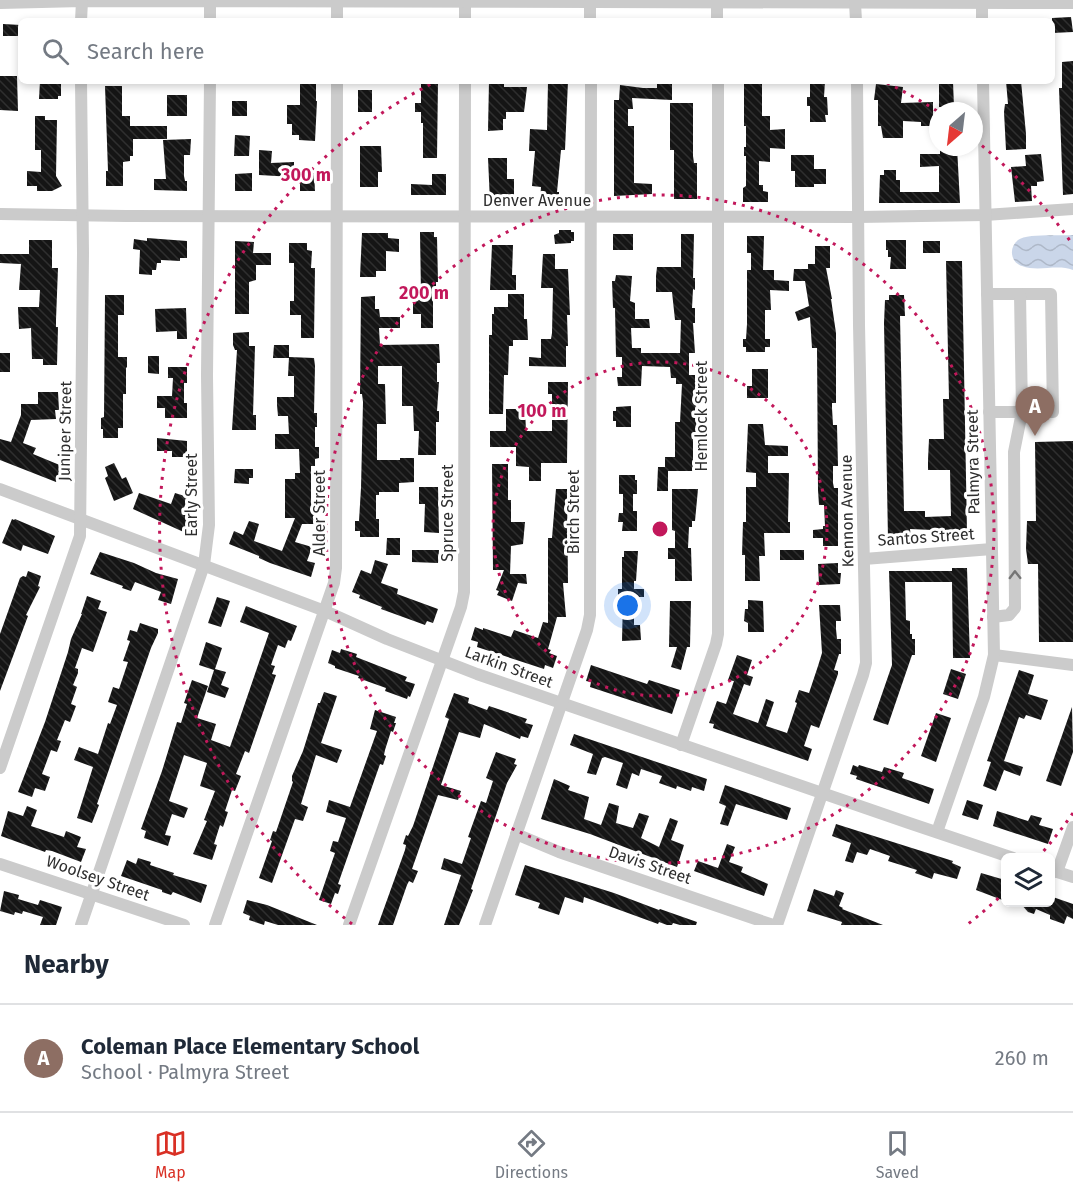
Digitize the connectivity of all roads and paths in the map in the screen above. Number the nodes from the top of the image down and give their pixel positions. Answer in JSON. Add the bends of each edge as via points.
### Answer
{"nodes":[{"id":1,"x":82,"y":1,"type":"edge"},
{"id":2,"x":590,"y":1,"type":"edge"},
{"id":3,"x":632,"y":1,"type":"edge"},
{"id":4,"x":210,"y":2,"type":"junction"},
{"id":5,"x":337,"y":2,"type":"junction"},
{"id":6,"x":465,"y":2,"type":"junction"},
{"id":7,"x":682,"y":2,"type":"edge"},
{"id":8,"x":722,"y":2,"type":"edge"},
{"id":9,"x":743,"y":2,"type":"edge"},
{"id":10,"x":0,"y":3,"type":"edge"},
{"id":11,"x":855,"y":3,"type":"junction"},
{"id":12,"x":1073,"y":3,"type":"edge"},
{"id":13,"x":982,"y":4,"type":"junction"},
{"id":14,"x":81,"y":18,"type":"edge"},
{"id":15,"x":210,"y":18,"type":"edge"},
{"id":16,"x":337,"y":18,"type":"edge"},
{"id":17,"x":465,"y":18,"type":"edge"},
{"id":18,"x":590,"y":18,"type":"edge"},
{"id":19,"x":718,"y":18,"type":"edge"},
{"id":20,"x":856,"y":18,"type":"edge"},
{"id":21,"x":982,"y":18,"type":"edge"},
{"id":22,"x":81,"y":84,"type":"edge"},
{"id":23,"x":210,"y":84,"type":"edge"},
{"id":24,"x":337,"y":84,"type":"edge"},
{"id":25,"x":465,"y":84,"type":"edge"},
{"id":26,"x":591,"y":84,"type":"edge"},
{"id":27,"x":718,"y":84,"type":"edge"},
{"id":28,"x":857,"y":84,"type":"edge"},
{"id":29,"x":983,"y":84,"type":"edge"},
{"id":30,"x":1073,"y":209,"type":"edge"},
{"id":31,"x":0,"y":214,"type":"edge"},
{"id":32,"x":337,"y":215,"type":"junction"},
{"id":33,"x":82,"y":216,"type":"junction"},
{"id":34,"x":210,"y":216,"type":"junction"},
{"id":35,"x":464,"y":216,"type":"junction"},
{"id":36,"x":591,"y":216,"type":"junction"},
{"id":37,"x":719,"y":216,"type":"junction"},
{"id":38,"x":985,"y":216,"type":"junction"},
{"id":39,"x":858,"y":217,"type":"junction"},
{"id":40,"x":987,"y":294,"type":"junction"},
{"id":41,"x":1020,"y":294,"type":"junction"},
{"id":42,"x":989,"y":412,"type":"junction"},
{"id":43,"x":1022,"y":412,"type":"junction"},
{"id":44,"x":0,"y":489,"type":"edge"},
{"id":45,"x":82,"y":519,"type":"junction"},
{"id":46,"x":992,"y":549,"type":"junction"},
{"id":47,"x":864,"y":559,"type":"junction"},
{"id":48,"x":204,"y":565,"type":"junction"},
{"id":49,"x":325,"y":611,"type":"junction"},
{"id":50,"x":993,"y":617,"type":"junction"},
{"id":51,"x":994,"y":655,"type":"junction"},
{"id":52,"x":442,"y":660,"type":"junction"},
{"id":53,"x":1073,"y":664,"type":"edge"},
{"id":54,"x":562,"y":704,"type":"junction"},
{"id":55,"x":681,"y":745,"type":"junction"},
{"id":56,"x":0,"y":768,"type":"edge"},
{"id":57,"x":822,"y":792,"type":"junction"},
{"id":58,"x":1073,"y":827,"type":"edge"},
{"id":59,"x":937,"y":832,"type":"junction"},
{"id":60,"x":516,"y":834,"type":"junction"},
{"id":61,"x":1001,"y":854,"type":"edge"},
{"id":62,"x":0,"y":864,"type":"edge"},
{"id":63,"x":1055,"y":869,"type":"edge"},
{"id":64,"x":1055,"y":871,"type":"edge"},
{"id":65,"x":1073,"y":877,"type":"edge"},
{"id":66,"x":91,"y":894,"type":"junction"},
{"id":67,"x":81,"y":925,"type":"edge"},
{"id":68,"x":184,"y":925,"type":"edge"},
{"id":69,"x":215,"y":925,"type":"edge"},
{"id":70,"x":349,"y":925,"type":"edge"},
{"id":71,"x":485,"y":925,"type":"edge"},
{"id":72,"x":775,"y":925,"type":"edge"}],
"edges":[{"from":1,"to":4,"type":"street"},
{"from":1,"to":10,"type":"street"},
{"from":1,"to":14,"type":"street"},
{"from":2,"to":3,"type":"street"},
{"from":2,"to":6,"type":"street"},
{"from":2,"to":18,"type":"street"},
{"from":3,"to":7,"type":"street"},
{"from":4,"to":5,"type":"street"},
{"from":4,"to":15,"type":"street"},
{"from":5,"to":6,"type":"street"},
{"from":5,"to":16,"type":"street"},
{"from":6,"to":17,"type":"street"},
{"from":7,"to":8,"type":"street"},
{"from":8,"to":9,"type":"street"},
{"from":8,"to":19,"type":"street"},
{"from":9,"to":11,"type":"street"},
{"from":11,"to":13,"type":"street"},
{"from":11,"to":20,"type":"street"},
{"from":12,"to":13,"type":"street"},
{"from":13,"to":21,"type":"street"},
{"from":22,"to":33,"type":"street","name":"Juniper Street"},
{"from":23,"to":34,"type":"street","name":"Early Street"},
{"from":24,"to":32,"type":"street","name":"Alder Street"},
{"from":25,"to":35,"type":"street","name":"Spruce Street"},
{"from":26,"to":36,"type":"street","name":"Birch Street"},
{"from":27,"to":37,"type":"street","name":"Hemlock Street"},
{"from":28,"to":39,"type":"street","name":"Kennon Avenue"},
{"from":29,"to":38,"type":"street","name":"Palmyra Street"},
{"from":30,"to":38,"type":"street","name":"Denver Avenue"},
{"from":31,"to":33,"type":"street","name":"Denver Avenue"},
{"from":32,"to":34,"type":"street","name":"Denver Avenue"},
{"from":32,"to":35,"type":"street","name":"Denver Avenue"},
{"from":32,"to":49,"type":"street","name":"Alder Street","via":[[336,568]]},
{"from":33,"to":34,"type":"street","name":"Denver Avenue"},
{"from":33,"to":45,"type":"street","name":"Juniper Street"},
{"from":34,"to":48,"type":"street","name":"Early Street","via":[[209,525]]},
{"from":35,"to":36,"type":"street","name":"Denver Avenue"},
{"from":35,"to":52,"type":"street","name":"Spruce Street","via":[[464,592]]},
{"from":36,"to":37,"type":"street","name":"Denver Avenue"},
{"from":36,"to":54,"type":"street","name":"Birch Street","via":[[590,615]]},
{"from":37,"to":39,"type":"street","name":"Denver Avenue"},
{"from":37,"to":55,"type":"street","name":"Hemlock Street","via":[[718,634]]},
{"from":38,"to":39,"type":"street","name":"Denver Avenue"},
{"from":38,"to":40,"type":"street","name":"Palmyra Street"},
{"from":39,"to":47,"type":"street","name":"Kennon Avenue"},
{"from":40,"to":41,"type":"street"},
{"from":40,"to":42,"type":"street","name":"Palmyra Street"},
{"from":41,"to":43,"type":"street"},
{"from":41,"to":43,"type":"street","via":[[1052,294],[1053,412]]},
{"from":42,"to":43,"type":"street"},
{"from":42,"to":46,"type":"street","name":"Palmyra Street"},
{"from":50,"to":43,"type":"street","one_way":true,"via":[[1009,615],[1015,608],[1014,452]]},
{"from":44,"to":45,"type":"street","name":"Larkin Street"},
{"from":45,"to":48,"type":"street","name":"Larkin Street"},
{"from":45,"to":56,"type":"street","name":"Juniper Street","via":[[80,536]]},
{"from":46,"to":47,"type":"street","name":"Santos Street"},
{"from":46,"to":50,"type":"street","name":"Palmyra Street"},
{"from":47,"to":57,"type":"street","name":"Kennon Avenue","via":[[866,663]]},
{"from":48,"to":49,"type":"street","name":"Larkin Street"},
{"from":48,"to":66,"type":"street","name":"Early Street"},
{"from":49,"to":52,"type":"street","name":"Larkin Street"},
{"from":49,"to":69,"type":"street","name":"Alder Street"},
{"from":50,"to":51,"type":"street","name":"Palmyra Street"},
{"from":51,"to":53,"type":"street"},
{"from":51,"to":59,"type":"street","name":"Palmyra Street","via":[[984,697]]},
{"from":52,"to":54,"type":"street","name":"Larkin Street"},
{"from":52,"to":70,"type":"street","name":"Spruce Street"},
{"from":54,"to":55,"type":"street","name":"Larkin Street"},
{"from":54,"to":60,"type":"street","name":"Birch Street"},
{"from":55,"to":57,"type":"street","name":"Larkin Street"},
{"from":57,"to":59,"type":"street","name":"Larkin Street"},
{"from":57,"to":72,"type":"street","name":"Kennon Avenue"},
{"from":58,"to":63,"type":"street"},
{"from":59,"to":61,"type":"street","name":"Larkin Street"},
{"from":60,"to":71,"type":"street","name":"Birch Street"},
{"from":60,"to":72,"type":"street","name":"Davis Street"},
{"from":62,"to":66,"type":"street","name":"Woolsey Street"},
{"from":64,"to":65,"type":"street"},
{"from":66,"to":67,"type":"street","name":"Early Street"},
{"from":66,"to":68,"type":"street","name":"Woolsey Street"}]}
